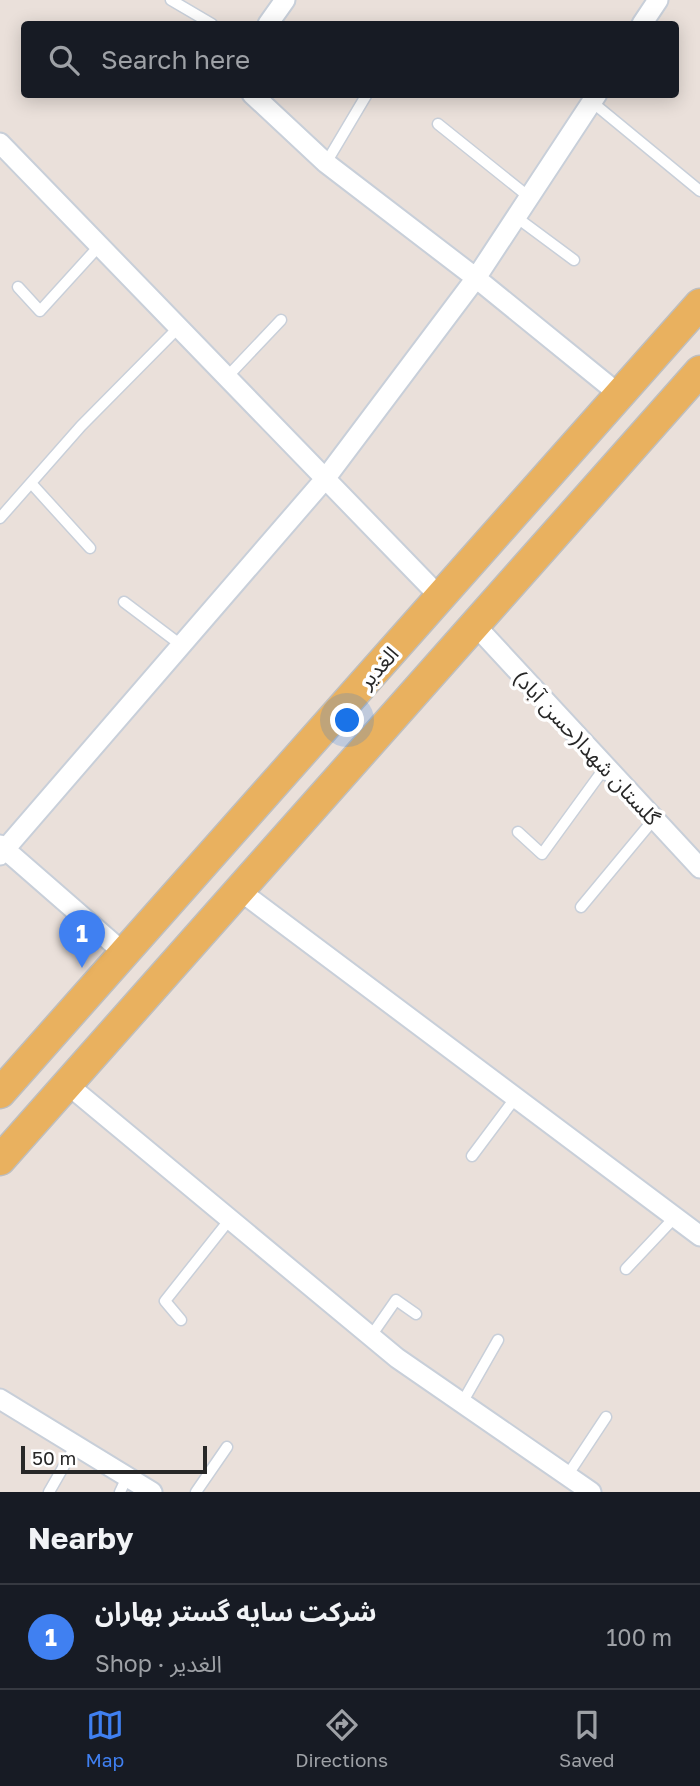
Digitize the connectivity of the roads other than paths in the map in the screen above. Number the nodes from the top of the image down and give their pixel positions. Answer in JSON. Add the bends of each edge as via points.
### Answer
{"nodes":[{"id":1,"x":172,"y":0,"type":"edge"},
{"id":2,"x":285,"y":0,"type":"edge"},
{"id":3,"x":658,"y":0,"type":"edge"},
{"id":4,"x":207,"y":21,"type":"edge"},
{"id":5,"x":270,"y":21,"type":"edge"},
{"id":6,"x":644,"y":21,"type":"edge"},
{"id":7,"x":256,"y":98,"type":"edge"},
{"id":8,"x":365,"y":98,"type":"edge"},
{"id":9,"x":594,"y":98,"type":"edge"},
{"id":10,"x":438,"y":124,"type":"dead end"},
{"id":11,"x":0,"y":143,"type":"edge"},
{"id":12,"x":326,"y":163,"type":"junction"},
{"id":13,"x":700,"y":191,"type":"edge"},
{"id":14,"x":529,"y":197,"type":"junction"},
{"id":15,"x":516,"y":217,"type":"junction"},
{"id":16,"x":100,"y":245,"type":"junction"},
{"id":17,"x":574,"y":260,"type":"dead end"},
{"id":18,"x":476,"y":278,"type":"junction"},
{"id":19,"x":18,"y":287,"type":"dead end"},
{"id":20,"x":700,"y":304,"type":"edge"},
{"id":21,"x":281,"y":320,"type":"dead end"},
{"id":22,"x":179,"y":327,"type":"junction"},
{"id":23,"x":700,"y":371,"type":"edge"},
{"id":24,"x":227,"y":377,"type":"junction"},
{"id":25,"x":620,"y":395,"type":"junction"},
{"id":26,"x":325,"y":479,"type":"junction"},
{"id":27,"x":32,"y":483,"type":"junction"},
{"id":28,"x":4,"y":505,"type":"edge"},
{"id":29,"x":0,"y":518,"type":"edge"},
{"id":30,"x":90,"y":548,"type":"dead end"},
{"id":31,"x":440,"y":597,"type":"junction"},
{"id":32,"x":124,"y":602,"type":"dead end"},
{"id":33,"x":475,"y":625,"type":"junction"},
{"id":34,"x":181,"y":645,"type":"junction"},
{"id":35,"x":606,"y":766,"type":"junction"},
{"id":36,"x":654,"y":819,"type":"junction"},
{"id":37,"x":518,"y":832,"type":"dead end"},
{"id":38,"x":2,"y":850,"type":"edge"},
{"id":39,"x":700,"y":868,"type":"edge"},
{"id":40,"x":239,"y":890,"type":"junction"},
{"id":41,"x":581,"y":907,"type":"dead end"},
{"id":42,"x":124,"y":953,"type":"junction"},
{"id":43,"x":67,"y":1084,"type":"junction"},
{"id":44,"x":0,"y":1093,"type":"edge"},
{"id":45,"x":516,"y":1097,"type":"junction"},
{"id":46,"x":472,"y":1156,"type":"dead end"},
{"id":47,"x":0,"y":1160,"type":"edge"},
{"id":48,"x":675,"y":1217,"type":"junction"},
{"id":49,"x":230,"y":1219,"type":"junction"},
{"id":50,"x":700,"y":1236,"type":"edge"},
{"id":51,"x":626,"y":1269,"type":"dead end"},
{"id":52,"x":416,"y":1314,"type":"dead end"},
{"id":53,"x":181,"y":1320,"type":"dead end"},
{"id":54,"x":371,"y":1336,"type":"junction"},
{"id":55,"x":498,"y":1340,"type":"dead end"},
{"id":56,"x":0,"y":1399,"type":"edge"},
{"id":57,"x":462,"y":1403,"type":"junction"},
{"id":58,"x":606,"y":1417,"type":"dead end"},
{"id":59,"x":76,"y":1445,"type":"junction"},
{"id":60,"x":227,"y":1447,"type":"dead end"},
{"id":61,"x":566,"y":1476,"type":"junction"},
{"id":62,"x":124,"y":1484,"type":"edge"},
{"id":63,"x":49,"y":1492,"type":"edge"},
{"id":64,"x":152,"y":1492,"type":"edge"},
{"id":65,"x":196,"y":1492,"type":"edge"},
{"id":66,"x":591,"y":1492,"type":"edge"}],
"edges":[{"from":1,"to":4,"type":"lane"},
{"from":2,"to":5,"type":"street"},
{"from":3,"to":6,"type":"street"},
{"from":7,"to":12,"type":"street"},
{"from":8,"to":12,"type":"lane"},
{"from":9,"to":13,"type":"lane"},
{"from":9,"to":14,"type":"street"},
{"from":10,"to":14,"type":"lane"},
{"from":11,"to":16,"type":"street"},
{"from":12,"to":18,"type":"street"},
{"from":14,"to":15,"type":"street"},
{"from":15,"to":17,"type":"lane"},
{"from":15,"to":18,"type":"street"},
{"from":16,"to":19,"type":"lane","via":[[40,311]]},
{"from":16,"to":22,"type":"street"},
{"from":18,"to":25,"type":"street"},
{"from":18,"to":26,"type":"street"},
{"from":20,"to":25,"type":"main road","name":"الغدیر"},
{"from":21,"to":24,"type":"lane"},
{"from":22,"to":24,"type":"street"},
{"from":22,"to":27,"type":"lane"},
{"from":23,"to":33,"type":"main road"},
{"from":24,"to":26,"type":"street"},
{"from":25,"to":31,"type":"main road","name":"الغدیر"},
{"from":26,"to":31,"type":"street"},
{"from":26,"to":34,"type":"street"},
{"from":27,"to":28,"type":"lane"},
{"from":27,"to":30,"type":"lane"},
{"from":28,"to":29,"type":"lane"},
{"from":31,"to":42,"type":"main road","name":"الغدیر"},
{"from":32,"to":34,"type":"lane"},
{"from":33,"to":35,"type":"street","name":"گلستان شهدا(حسن آباد)"},
{"from":33,"to":40,"type":"main road"},
{"from":34,"to":38,"type":"street"},
{"from":35,"to":36,"type":"street","name":"گلستان شهدا(حسن آباد)"},
{"from":35,"to":37,"type":"lane","via":[[542,854]]},
{"from":36,"to":39,"type":"street","name":"گلستان شهدا(حسن آباد)"},
{"from":36,"to":41,"type":"lane"},
{"from":38,"to":42,"type":"street"},
{"from":40,"to":43,"type":"main road"},
{"from":40,"to":45,"type":"street"},
{"from":42,"to":44,"type":"main road","name":"الغدیر"},
{"from":43,"to":47,"type":"main road"},
{"from":43,"to":49,"type":"street"},
{"from":45,"to":46,"type":"lane"},
{"from":45,"to":48,"type":"street"},
{"from":48,"to":50,"type":"street"},
{"from":48,"to":51,"type":"lane"},
{"from":49,"to":53,"type":"lane","via":[[165,1301]]},
{"from":49,"to":54,"type":"street"},
{"from":52,"to":54,"type":"lane","via":[[396,1300]]},
{"from":54,"to":57,"type":"street"},
{"from":55,"to":57,"type":"lane"},
{"from":56,"to":59,"type":"street"},
{"from":57,"to":61,"type":"street"},
{"from":58,"to":61,"type":"lane"},
{"from":59,"to":62,"type":"street"},
{"from":59,"to":63,"type":"lane"},
{"from":60,"to":65,"type":"lane"},
{"from":61,"to":66,"type":"street"},
{"from":62,"to":64,"type":"street"}]}
